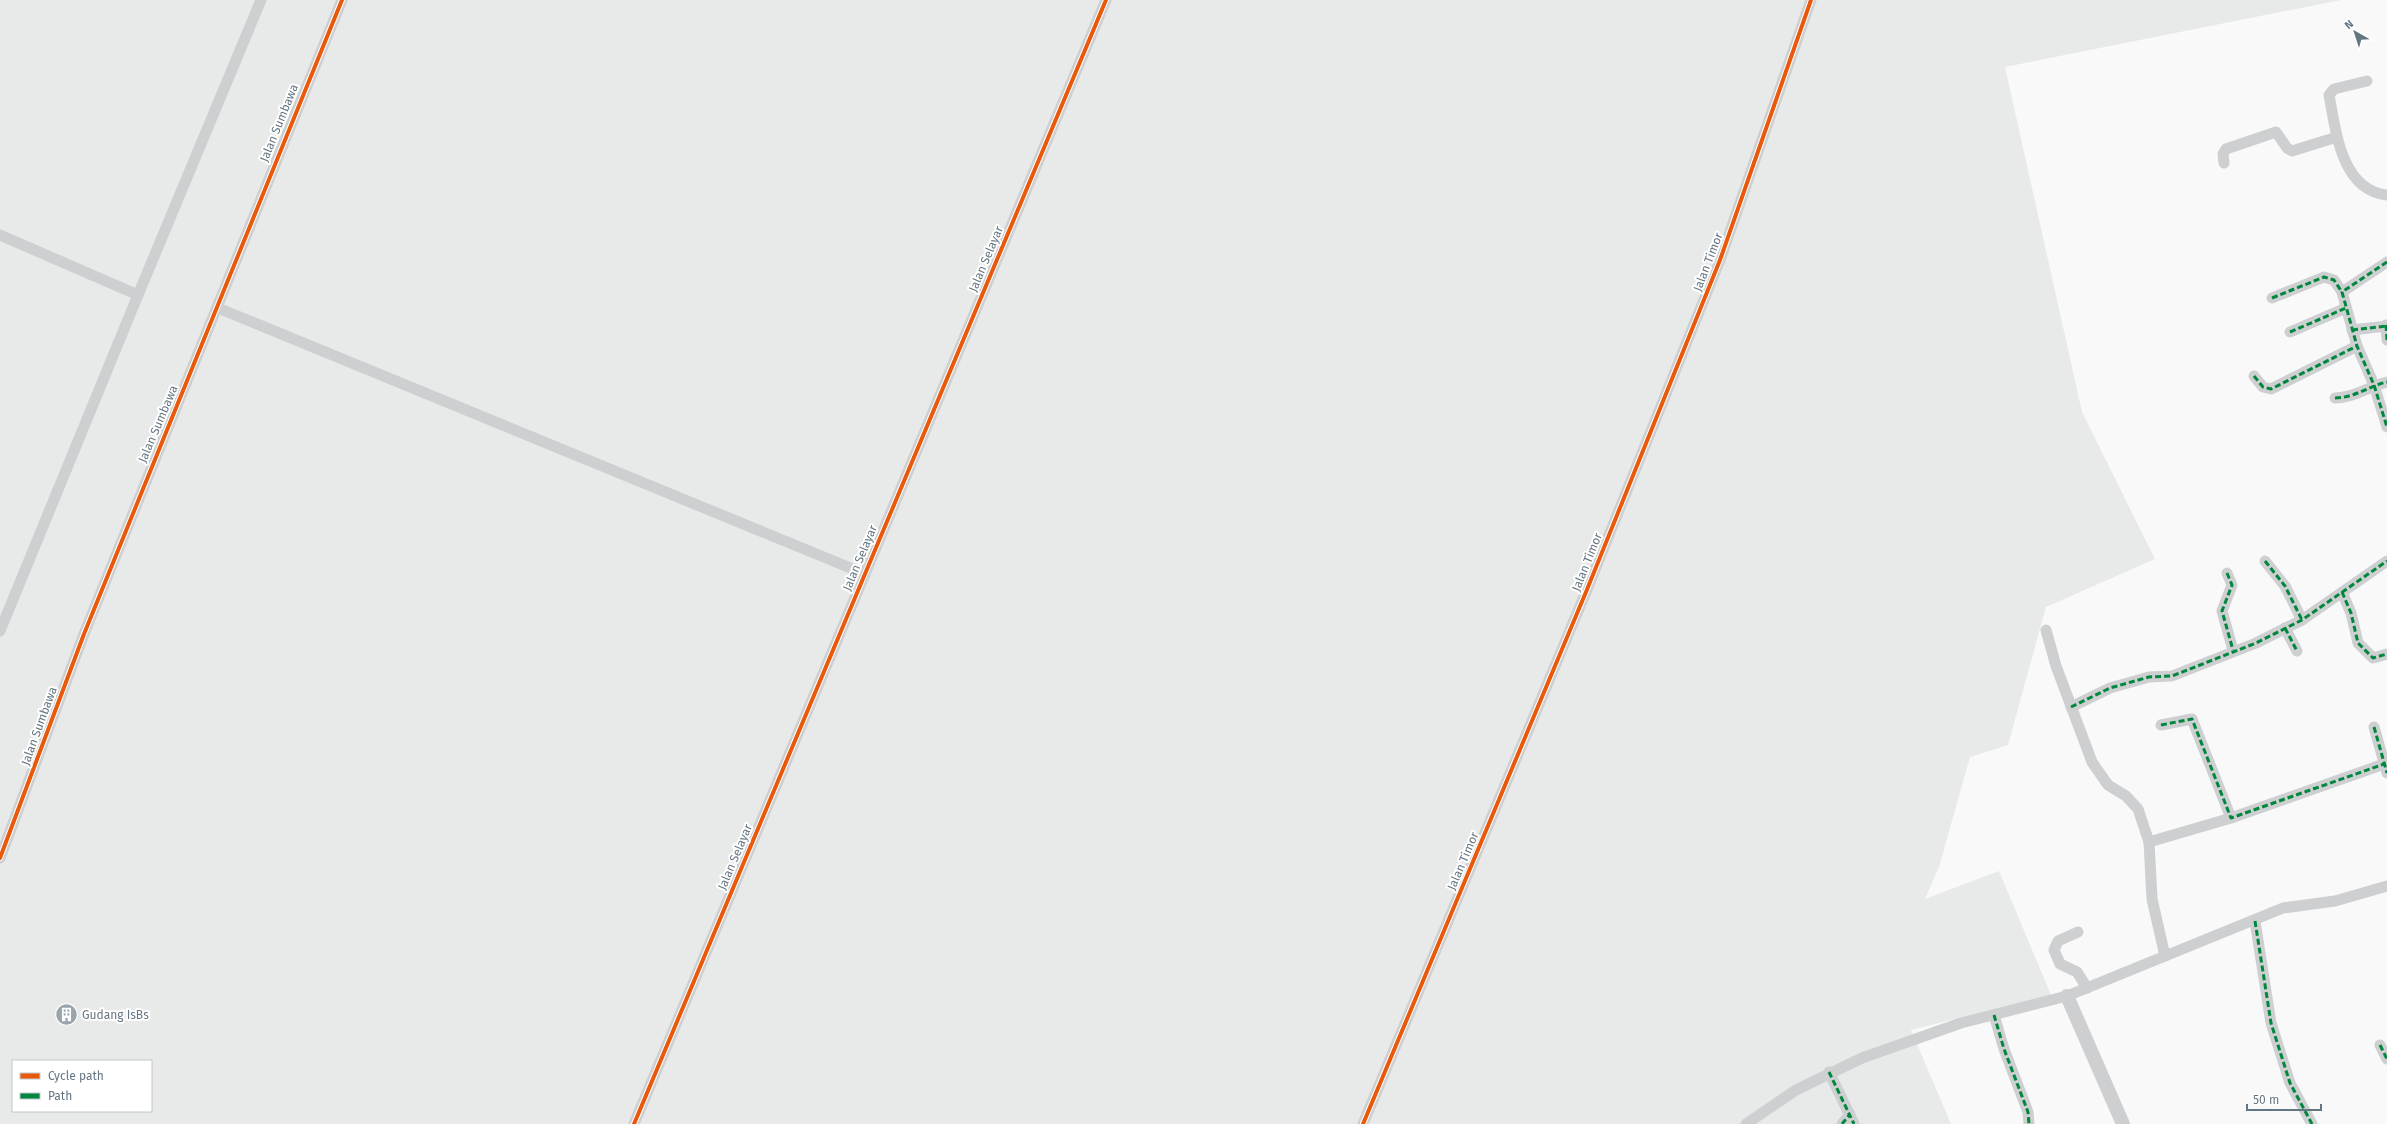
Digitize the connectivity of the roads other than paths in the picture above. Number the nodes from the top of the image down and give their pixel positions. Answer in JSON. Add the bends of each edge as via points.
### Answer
{"nodes":[{"id":1,"x":261,"y":0,"type":"edge"},
{"id":2,"x":342,"y":0,"type":"edge"},
{"id":3,"x":1106,"y":0,"type":"edge"},
{"id":4,"x":1811,"y":0,"type":"edge"},
{"id":5,"x":2367,"y":81,"type":"dead end"},
{"id":6,"x":2337,"y":137,"type":"junction"},
{"id":7,"x":2224,"y":163,"type":"dead end"},
{"id":8,"x":2387,"y":195,"type":"edge"},
{"id":9,"x":0,"y":235,"type":"edge"},
{"id":10,"x":2387,"y":262,"type":"edge"},
{"id":11,"x":2342,"y":292,"type":"junction"},
{"id":12,"x":138,"y":295,"type":"junction"},
{"id":13,"x":2272,"y":298,"type":"dead end"},
{"id":14,"x":218,"y":308,"type":"junction"},
{"id":15,"x":2346,"y":308,"type":"junction"},
{"id":16,"x":2386,"y":326,"type":"edge"},
{"id":17,"x":2352,"y":330,"type":"junction"},
{"id":18,"x":2290,"y":332,"type":"dead end"},
{"id":19,"x":2387,"y":340,"type":"edge"},
{"id":20,"x":2357,"y":346,"type":"junction"},
{"id":21,"x":2254,"y":376,"type":"dead end"},
{"id":22,"x":2387,"y":382,"type":"edge"},
{"id":23,"x":2374,"y":385,"type":"junction"},
{"id":24,"x":2335,"y":398,"type":"dead end"},
{"id":25,"x":2387,"y":427,"type":"edge"},
{"id":26,"x":2265,"y":561,"type":"dead end"},
{"id":27,"x":2387,"y":561,"type":"edge"},
{"id":28,"x":2227,"y":573,"type":"dead end"},
{"id":29,"x":864,"y":574,"type":"junction"},
{"id":30,"x":2342,"y":592,"type":"junction"},
{"id":31,"x":2302,"y":620,"type":"junction"},
{"id":32,"x":2285,"y":628,"type":"junction"},
{"id":33,"x":2046,"y":630,"type":"dead end"},
{"id":34,"x":0,"y":631,"type":"edge"},
{"id":35,"x":2233,"y":650,"type":"junction"},
{"id":36,"x":2297,"y":651,"type":"dead end"},
{"id":37,"x":2387,"y":654,"type":"edge"},
{"id":38,"x":2071,"y":707,"type":"junction"},
{"id":39,"x":2161,"y":724,"type":"dead end"},
{"id":40,"x":2374,"y":727,"type":"dead end"},
{"id":41,"x":2386,"y":768,"type":"edge"},
{"id":42,"x":2231,"y":818,"type":"junction"},
{"id":43,"x":2149,"y":842,"type":"junction"},
{"id":44,"x":0,"y":858,"type":"edge"},
{"id":45,"x":2387,"y":886,"type":"edge"},
{"id":46,"x":2255,"y":921,"type":"junction"},
{"id":47,"x":2078,"y":932,"type":"dead end"},
{"id":48,"x":2166,"y":956,"type":"junction"},
{"id":49,"x":2087,"y":988,"type":"junction"},
{"id":50,"x":2067,"y":996,"type":"junction"},
{"id":51,"x":1994,"y":1015,"type":"junction"},
{"id":52,"x":2380,"y":1045,"type":"dead end"},
{"id":53,"x":2387,"y":1059,"type":"edge"},
{"id":54,"x":1829,"y":1072,"type":"junction"},
{"id":55,"x":1852,"y":1119,"type":"edge"},
{"id":56,"x":634,"y":1124,"type":"edge"},
{"id":57,"x":1364,"y":1124,"type":"edge"},
{"id":58,"x":1746,"y":1124,"type":"edge"},
{"id":59,"x":1842,"y":1124,"type":"edge"},
{"id":60,"x":2029,"y":1124,"type":"edge"},
{"id":61,"x":2123,"y":1124,"type":"edge"},
{"id":62,"x":2312,"y":1124,"type":"edge"}],
"edges":[{"from":1,"to":12,"type":"street"},
{"from":2,"to":14,"type":"street","name":"Jalan Sumbawa","via":[[274,163]]},
{"from":3,"to":29,"type":"street","name":"Jalan Selayar"},
{"from":4,"to":57,"type":"street","name":"Jalan Timor","via":[[1720,260],[1586,592]]},
{"from":5,"to":6,"type":"street","via":[[2334,89],[2329,95]]},
{"from":6,"to":7,"type":"street","via":[[2292,151],[2276,132],[2226,149],[2223,154]]},
{"from":6,"to":8,"type":"street","via":[[2353,176],[2369,191]]},
{"from":9,"to":12,"type":"street"},
{"from":10,"to":11,"type":"street"},
{"from":11,"to":13,"type":"street","via":[[2334,280],[2324,277]]},
{"from":11,"to":15,"type":"street"},
{"from":12,"to":34,"type":"street"},
{"from":14,"to":29,"type":"street"},
{"from":14,"to":44,"type":"street","name":"Jalan Sumbawa","via":[[84,634]]},
{"from":15,"to":17,"type":"street"},
{"from":15,"to":18,"type":"street"},
{"from":16,"to":17,"type":"street"},
{"from":16,"to":19,"type":"street"},
{"from":17,"to":20,"type":"street"},
{"from":20,"to":21,"type":"street","via":[[2271,389],[2263,387]]},
{"from":20,"to":23,"type":"street"},
{"from":22,"to":23,"type":"street"},
{"from":23,"to":24,"type":"street","via":[[2346,398]]},
{"from":23,"to":25,"type":"street"},
{"from":26,"to":31,"type":"street","via":[[2285,586]]},
{"from":27,"to":30,"type":"street"},
{"from":28,"to":35,"type":"street","via":[[2232,585],[2222,611]]},
{"from":29,"to":56,"type":"street","name":"Jalan Selayar"},
{"from":30,"to":31,"type":"street"},
{"from":30,"to":37,"type":"street","via":[[2351,613],[2358,644],[2373,658]]},
{"from":31,"to":32,"type":"street"},
{"from":32,"to":35,"type":"street"},
{"from":32,"to":36,"type":"street"},
{"from":33,"to":38,"type":"street"},
{"from":35,"to":38,"type":"street","via":[[2172,676],[2149,677],[2110,688]]},
{"from":38,"to":43,"type":"street","via":[[2092,762],[2108,785],[2126,796],[2138,809]]},
{"from":39,"to":42,"type":"street","via":[[2192,719]]},
{"from":40,"to":41,"type":"street"},
{"from":41,"to":42,"type":"street"},
{"from":42,"to":43,"type":"street"},
{"from":43,"to":48,"type":"street","via":[[2152,899]]},
{"from":45,"to":46,"type":"street","via":[[2335,901],[2282,908]]},
{"from":46,"to":48,"type":"street"},
{"from":46,"to":62,"type":"street","via":[[2271,1024],[2290,1083]]},
{"from":47,"to":49,"type":"street","via":[[2058,941],[2054,950],[2060,964],[2077,972]]},
{"from":48,"to":49,"type":"street"},
{"from":49,"to":50,"type":"street"},
{"from":50,"to":51,"type":"street"},
{"from":50,"to":61,"type":"street"},
{"from":51,"to":54,"type":"street","via":[[1961,1023]]},
{"from":51,"to":60,"type":"street","via":[[2026,1106]]},
{"from":52,"to":53,"type":"street"},
{"from":54,"to":55,"type":"street"},
{"from":54,"to":58,"type":"street","via":[[1796,1090]]},
{"from":55,"to":59,"type":"street"}]}
